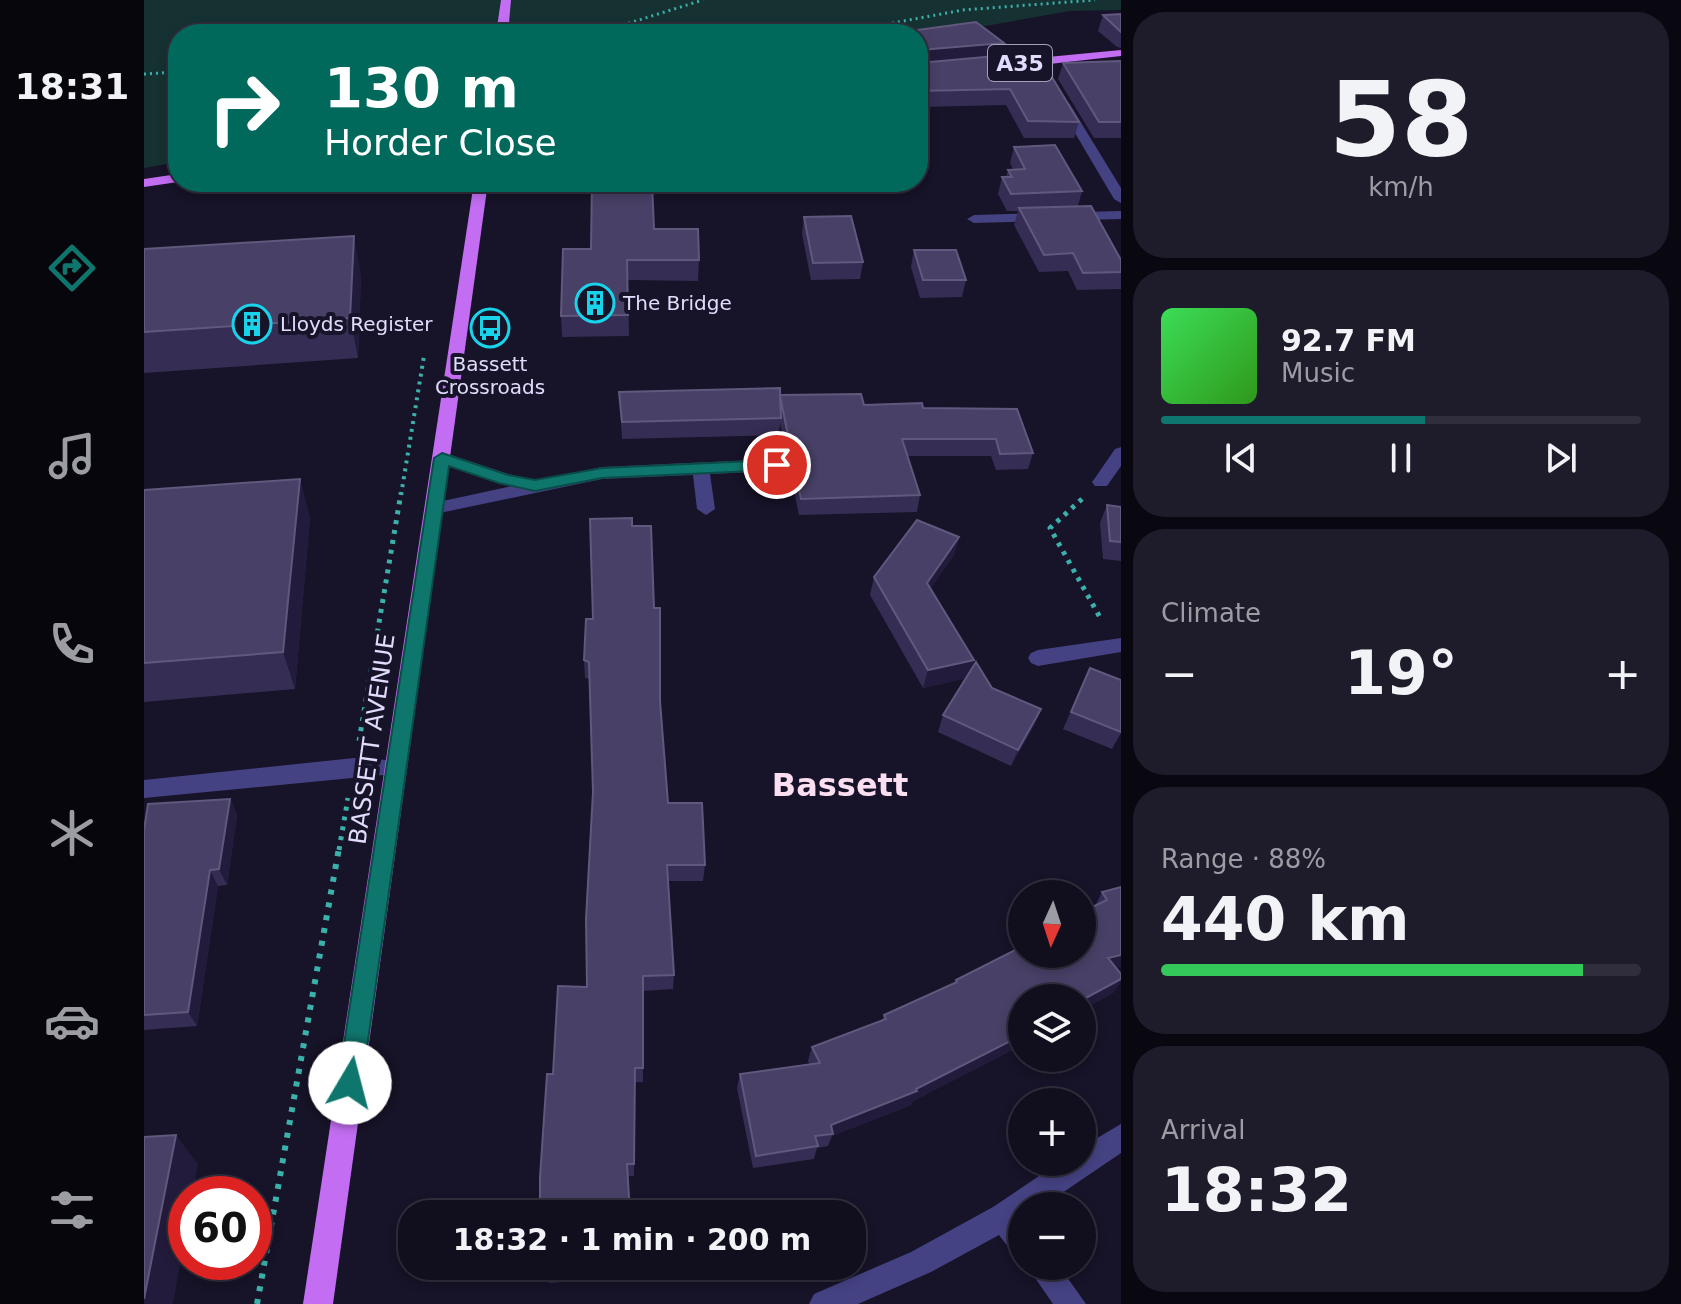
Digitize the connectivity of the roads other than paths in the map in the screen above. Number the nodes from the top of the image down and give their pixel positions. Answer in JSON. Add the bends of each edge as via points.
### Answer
{"nodes":[{"id":1,"x":506,"y":0,"type":"edge"},
{"id":2,"x":503,"y":24,"type":"edge"},
{"id":3,"x":1121,"y":53,"type":"edge"},
{"id":4,"x":993,"y":66,"type":"edge"},
{"id":5,"x":1058,"y":96,"type":"edge"},
{"id":6,"x":168,"y":179,"type":"edge"},
{"id":7,"x":144,"y":183,"type":"edge"},
{"id":8,"x":480,"y":192,"type":"edge"},
{"id":9,"x":1121,"y":199,"type":"edge"},
{"id":10,"x":1121,"y":215,"type":"edge"},
{"id":11,"x":974,"y":219,"type":"dead end"},
{"id":12,"x":1121,"y":453,"type":"edge"},
{"id":13,"x":442,"y":458,"type":"junction"},
{"id":14,"x":777,"y":465,"type":"dead end"},
{"id":15,"x":701,"y":468,"type":"junction"},
{"id":16,"x":1101,"y":482,"type":"road end"},
{"id":17,"x":535,"y":485,"type":"junction"},
{"id":18,"x":435,"y":508,"type":"junction"},
{"id":19,"x":706,"y":509,"type":"dead end"},
{"id":20,"x":1119,"y":645,"type":"edge"},
{"id":21,"x":1038,"y":658,"type":"dead end"},
{"id":22,"x":396,"y":767,"type":"junction"},
{"id":23,"x":144,"y":789,"type":"edge"},
{"id":24,"x":1121,"y":1137,"type":"edge"},
{"id":25,"x":1003,"y":1217,"type":"junction"},
{"id":26,"x":1008,"y":1224,"type":"edge"},
{"id":27,"x":1052,"y":1280,"type":"edge"},
{"id":28,"x":318,"y":1304,"type":"edge"},
{"id":29,"x":824,"y":1304,"type":"edge"},
{"id":30,"x":1071,"y":1304,"type":"edge"}],
"edges":[{"from":1,"to":2,"type":"main road"},
{"from":3,"to":4,"type":"main road","number":"A35","via":[[1040,66]]},
{"from":5,"to":9,"type":"street"},
{"from":6,"to":7,"type":"main road"},
{"from":8,"to":13,"type":"main road","name":"BASSETT AVENUE"},
{"from":10,"to":11,"type":"street"},
{"from":12,"to":16,"type":"street"},
{"from":13,"to":17,"type":"street"},
{"from":13,"to":18,"type":"main road","name":"BASSETT AVENUE"},
{"from":14,"to":15,"type":"street"},
{"from":15,"to":17,"type":"street","via":[[602,473]]},
{"from":15,"to":19,"type":"street"},
{"from":17,"to":18,"type":"street"},
{"from":18,"to":22,"type":"main road","name":"BASSETT AVENUE"},
{"from":20,"to":21,"type":"street"},
{"from":22,"to":23,"type":"street"},
{"from":22,"to":28,"type":"main road","name":"BASSETT AVENUE"},
{"from":24,"to":25,"type":"street"},
{"from":25,"to":26,"type":"street"},
{"from":25,"to":29,"type":"street","via":[[921,1262]]},
{"from":27,"to":30,"type":"street"}]}
